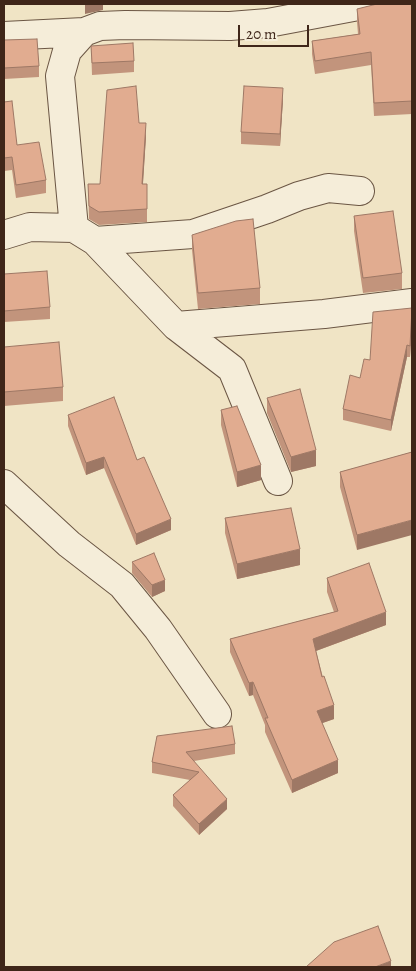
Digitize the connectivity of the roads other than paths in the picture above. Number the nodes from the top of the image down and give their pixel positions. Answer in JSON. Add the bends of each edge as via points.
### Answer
{"nodes":[{"id":1,"x":369,"y":4,"type":"edge"},
{"id":2,"x":124,"y":14,"type":"edge"},
{"id":3,"x":84,"y":32,"type":"junction"},
{"id":4,"x":4,"y":36,"type":"edge"},
{"id":5,"x":360,"y":191,"type":"dead end"},
{"id":6,"x":84,"y":234,"type":"junction"},
{"id":7,"x":4,"y":235,"type":"edge"},
{"id":8,"x":412,"y":303,"type":"edge"},
{"id":9,"x":176,"y":326,"type":"junction"},
{"id":10,"x":278,"y":481,"type":"dead end"},
{"id":11,"x":4,"y":484,"type":"edge"},
{"id":12,"x":217,"y":714,"type":"dead end"}],
"edges":[{"from":1,"to":2,"type":"street","via":[[268,23],[230,26]]},
{"from":2,"to":3,"type":"street"},
{"from":3,"to":4,"type":"street"},
{"from":3,"to":6,"type":"street","via":[[67,51],[60,76]]},
{"from":5,"to":6,"type":"street","via":[[328,188],[193,234]]},
{"from":6,"to":7,"type":"street","via":[[30,227]]},
{"from":6,"to":9,"type":"street"},
{"from":8,"to":9,"type":"street"},
{"from":9,"to":10,"type":"street","via":[[232,369]]},
{"from":11,"to":12,"type":"street","via":[[69,544],[122,585],[158,629]]}]}
